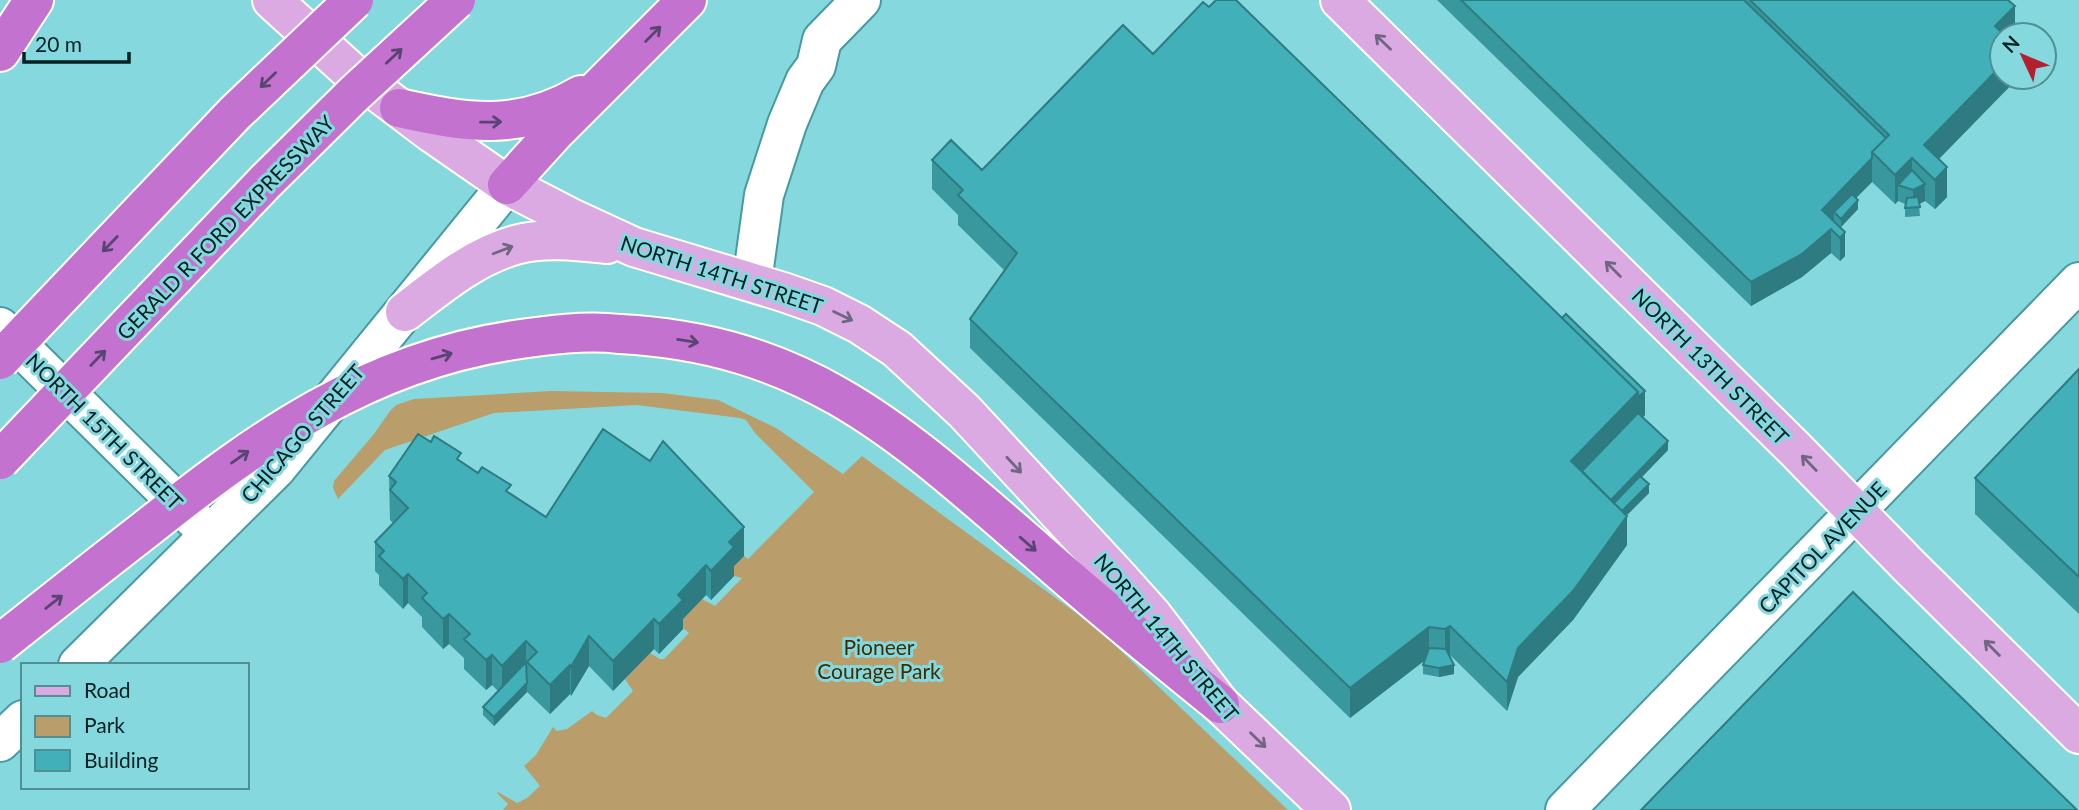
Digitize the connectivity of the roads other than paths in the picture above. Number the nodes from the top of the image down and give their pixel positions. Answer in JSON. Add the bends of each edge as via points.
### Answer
{"nodes":[{"id":1,"x":34,"y":0,"type":"edge"},
{"id":2,"x":271,"y":0,"type":"edge"},
{"id":3,"x":354,"y":0,"type":"edge"},
{"id":4,"x":456,"y":0,"type":"edge"},
{"id":5,"x":687,"y":0,"type":"edge"},
{"id":6,"x":861,"y":0,"type":"edge"},
{"id":7,"x":882,"y":0,"type":"edge"},
{"id":8,"x":1340,"y":0,"type":"edge"},
{"id":9,"x":0,"y":52,"type":"edge"},
{"id":10,"x":816,"y":66,"type":"junction"},
{"id":11,"x":619,"y":67,"type":"junction"},
{"id":12,"x":399,"y":108,"type":"junction"},
{"id":13,"x":507,"y":185,"type":"junction"},
{"id":14,"x":634,"y":247,"type":"junction"},
{"id":15,"x":752,"y":282,"type":"junction"},
{"id":16,"x":2079,"y":282,"type":"edge"},
{"id":17,"x":405,"y":312,"type":"junction"},
{"id":18,"x":0,"y":327,"type":"edge"},
{"id":19,"x":0,"y":360,"type":"edge"},
{"id":20,"x":0,"y":460,"type":"edge"},
{"id":21,"x":1857,"y":512,"type":"junction"},
{"id":22,"x":210,"y":535,"type":"junction"},
{"id":23,"x":0,"y":644,"type":"edge"},
{"id":24,"x":80,"y":663,"type":"edge"},
{"id":25,"x":1220,"y":704,"type":"junction"},
{"id":26,"x":21,"y":722,"type":"edge"},
{"id":27,"x":2079,"y":734,"type":"edge"},
{"id":28,"x":0,"y":742,"type":"edge"},
{"id":29,"x":1331,"y":810,"type":"edge"},
{"id":30,"x":1564,"y":810,"type":"edge"}],
"edges":[{"from":1,"to":9,"type":"highway"},
{"from":2,"to":12,"type":"main road","name":"NORTH 14TH STREET","via":[[328,53]]},
{"from":3,"to":19,"type":"highway","one_way":true,"bridge":true,"via":[[243,106]]},
{"from":20,"to":4,"type":"highway","name":"GERALD R FORD EXPRESSWAY","one_way":true,"bridge":true,"via":[[266,181]]},
{"from":11,"to":5,"type":"highway","one_way":true},
{"from":6,"to":10,"type":"street","via":[[822,40]]},
{"from":7,"to":10,"type":"street","via":[[878,12],[836,57]]},
{"from":21,"to":8,"type":"main road","name":"NORTH 13TH STREET","one_way":true},
{"from":10,"to":15,"type":"street","via":[[786,124],[764,195]]},
{"from":12,"to":11,"type":"highway","one_way":true,"via":[[469,122],[531,118],[575,99]]},
{"from":11,"to":13,"type":"highway"},
{"from":12,"to":13,"type":"main road","name":"NORTH 14TH STREET"},
{"from":13,"to":14,"type":"main road","name":"NORTH 14TH STREET"},
{"from":13,"to":17,"type":"street","name":"CHICAGO STREET"},
{"from":14,"to":15,"type":"main road","name":"NORTH 14TH STREET"},
{"from":17,"to":14,"type":"main road","one_way":true,"via":[[474,263],[518,244],[560,241]]},
{"from":15,"to":25,"type":"main road","name":"NORTH 14TH STREET","one_way":true,"via":[[846,317],[913,362],[1117,576]]},
{"from":16,"to":21,"type":"street","name":"CAPITOL AVENUE"},
{"from":17,"to":22,"type":"street","name":"CHICAGO STREET","via":[[295,448]]},
{"from":18,"to":22,"type":"street","name":"NORTH 15TH STREET"},
{"from":27,"to":21,"type":"main road","name":"NORTH 13TH STREET","one_way":true},
{"from":21,"to":30,"type":"street","name":"CAPITOL AVENUE"},
{"from":22,"to":24,"type":"street","name":"CHICAGO STREET"},
{"from":23,"to":25,"type":"highway","one_way":true,"bridge":true,"via":[[224,468],[327,402],[399,369],[474,347],[546,336],[620,334],[694,342],[743,354],[797,374],[852,404],[938,466]]},
{"from":25,"to":29,"type":"main road","name":"NORTH 14TH STREET","one_way":true},
{"from":26,"to":28,"type":"street"}]}
